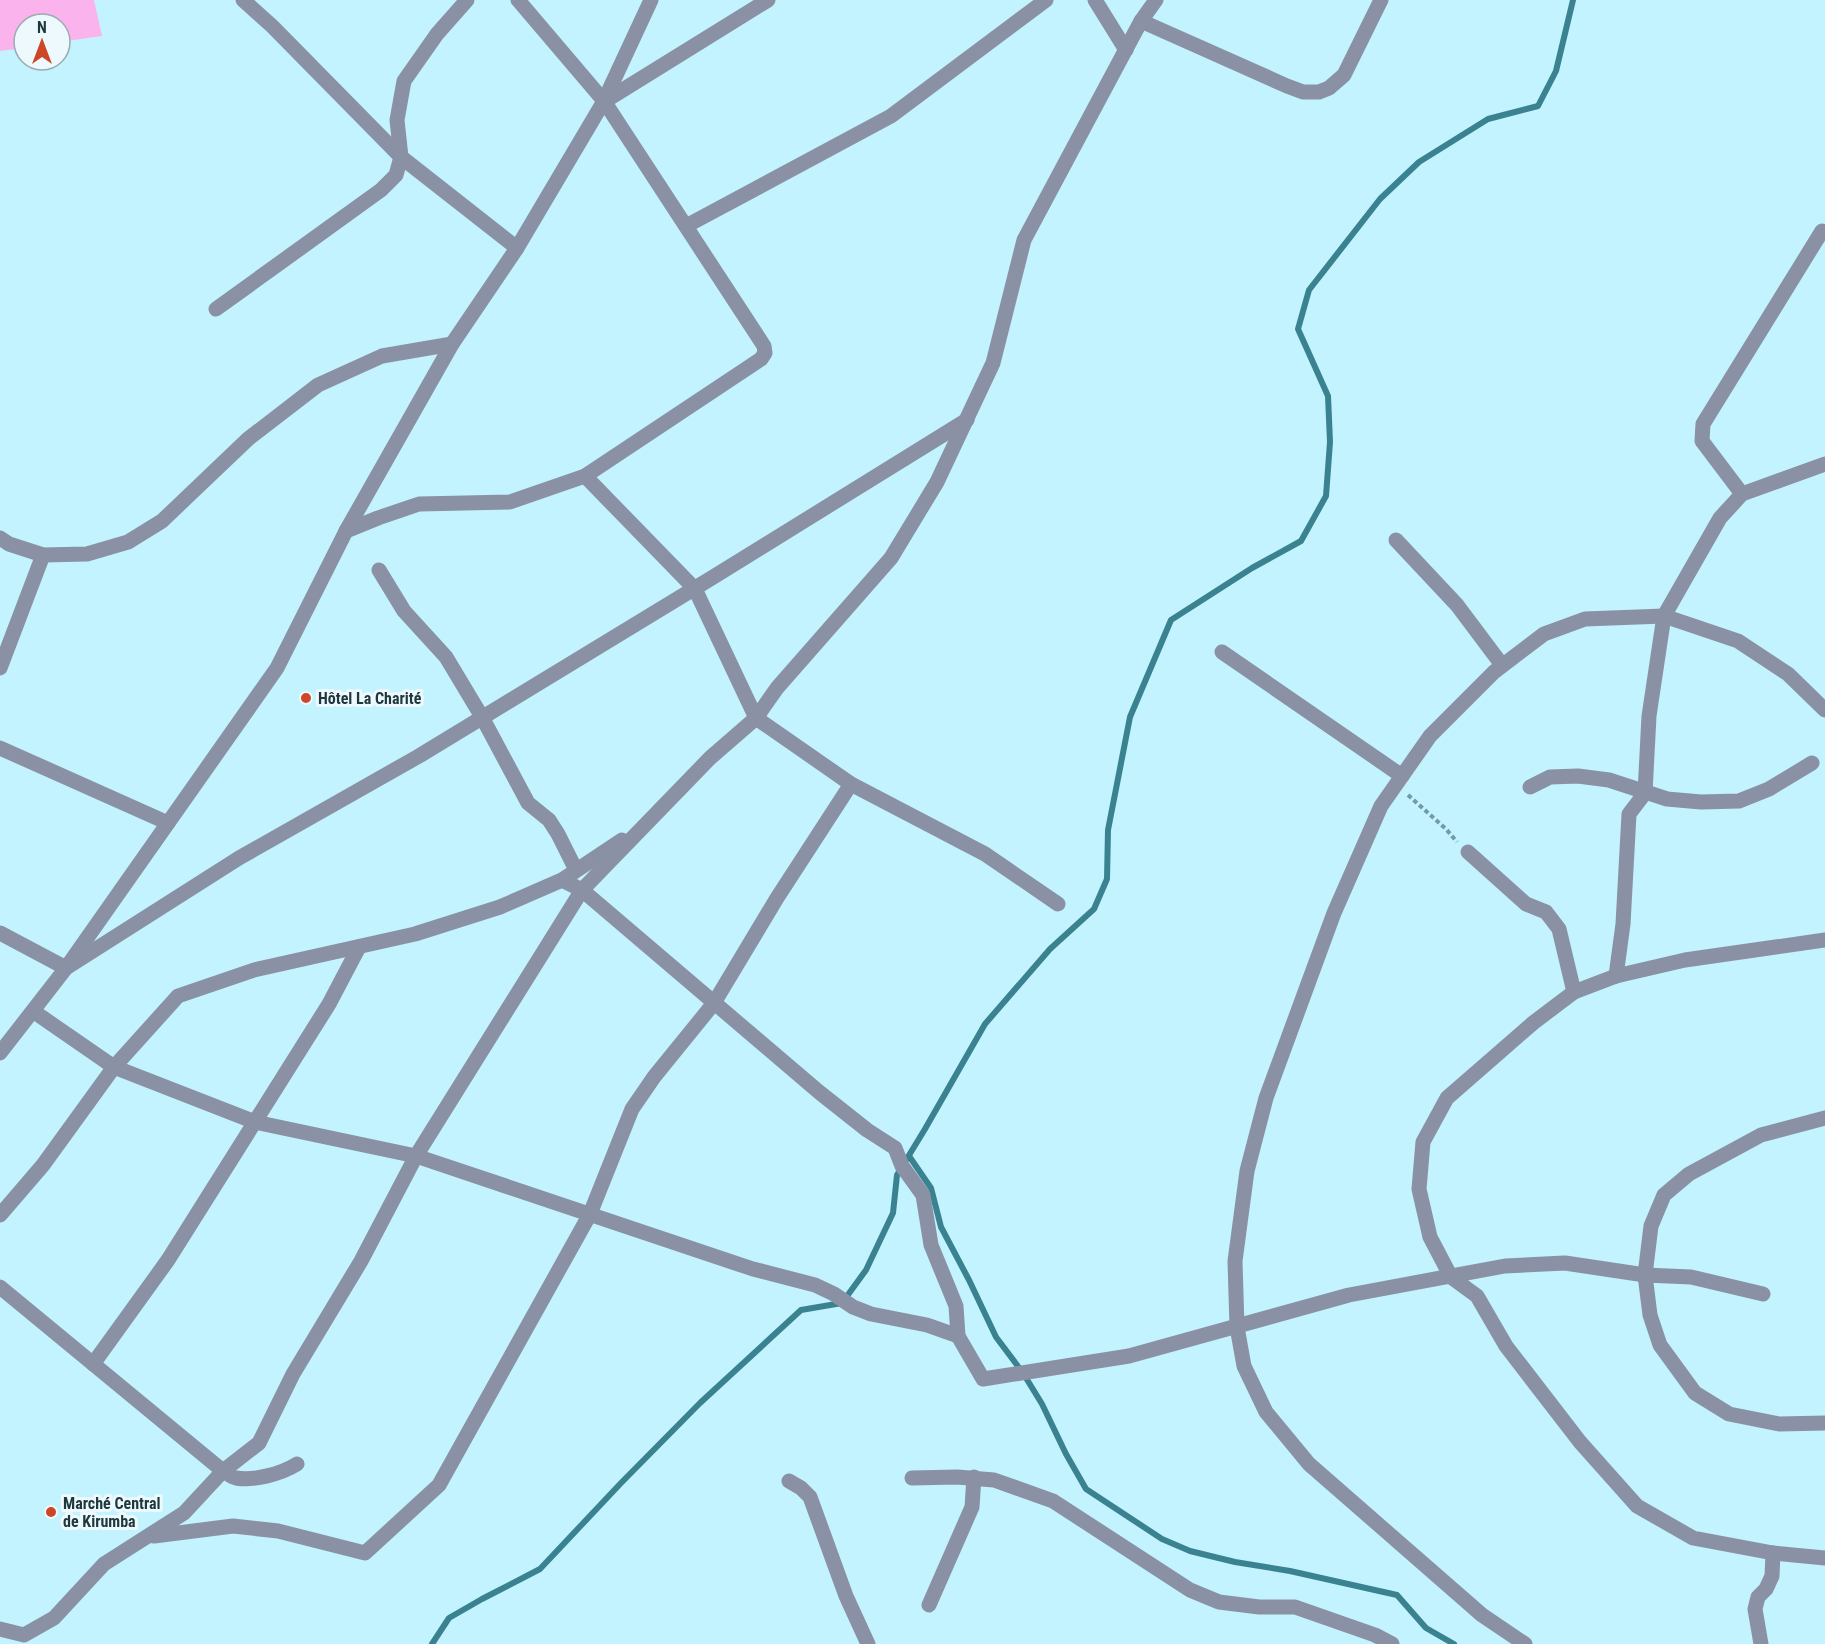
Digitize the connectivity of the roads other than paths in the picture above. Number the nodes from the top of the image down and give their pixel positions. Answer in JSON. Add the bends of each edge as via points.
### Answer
{"nodes":[{"id":1,"x":243,"y":0,"type":"edge"},
{"id":2,"x":468,"y":0,"type":"edge"},
{"id":3,"x":518,"y":0,"type":"edge"},
{"id":4,"x":651,"y":0,"type":"edge"},
{"id":5,"x":768,"y":0,"type":"edge"},
{"id":6,"x":1046,"y":0,"type":"edge"},
{"id":7,"x":1095,"y":0,"type":"edge"},
{"id":8,"x":1156,"y":0,"type":"edge"},
{"id":9,"x":1381,"y":0,"type":"edge"},
{"id":10,"x":1141,"y":21,"type":"junction"},
{"id":11,"x":1126,"y":50,"type":"junction"},
{"id":12,"x":604,"y":101,"type":"junction"},
{"id":13,"x":401,"y":157,"type":"junction"},
{"id":14,"x":686,"y":226,"type":"junction"},
{"id":15,"x":1822,"y":231,"type":"dead end"},
{"id":16,"x":517,"y":248,"type":"junction"},
{"id":17,"x":216,"y":309,"type":"dead end"},
{"id":18,"x":452,"y":344,"type":"junction"},
{"id":19,"x":967,"y":420,"type":"junction"},
{"id":20,"x":1825,"y":464,"type":"edge"},
{"id":21,"x":585,"y":476,"type":"junction"},
{"id":22,"x":1742,"y":494,"type":"junction"},
{"id":23,"x":346,"y":531,"type":"junction"},
{"id":24,"x":0,"y":538,"type":"edge"},
{"id":25,"x":1396,"y":540,"type":"dead end"},
{"id":26,"x":43,"y":555,"type":"junction"},
{"id":27,"x":379,"y":570,"type":"dead end"},
{"id":28,"x":695,"y":589,"type":"junction"},
{"id":29,"x":1664,"y":616,"type":"junction"},
{"id":30,"x":1222,"y":652,"type":"dead end"},
{"id":31,"x":1502,"y":665,"type":"junction"},
{"id":32,"x":0,"y":668,"type":"edge"},
{"id":33,"x":1825,"y":710,"type":"edge"},
{"id":34,"x":482,"y":717,"type":"junction"},
{"id":35,"x":756,"y":718,"type":"junction"},
{"id":36,"x":0,"y":748,"type":"edge"},
{"id":37,"x":1812,"y":763,"type":"dead end"},
{"id":38,"x":1399,"y":780,"type":"junction"},
{"id":39,"x":851,"y":784,"type":"junction"},
{"id":40,"x":1530,"y":787,"type":"dead end"},
{"id":41,"x":1645,"y":793,"type":"junction"},
{"id":42,"x":168,"y":823,"type":"junction"},
{"id":43,"x":647,"y":823,"type":"junction"},
{"id":44,"x":1468,"y":852,"type":"road end"},
{"id":45,"x":576,"y":870,"type":"junction"},
{"id":46,"x":562,"y":880,"type":"junction"},
{"id":47,"x":582,"y":890,"type":"junction"},
{"id":48,"x":1058,"y":904,"type":"dead end"},
{"id":49,"x":0,"y":933,"type":"edge"},
{"id":50,"x":1825,"y":940,"type":"edge"},
{"id":51,"x":359,"y":947,"type":"junction"},
{"id":52,"x":66,"y":968,"type":"junction"},
{"id":53,"x":1616,"y":976,"type":"junction"},
{"id":54,"x":1574,"y":992,"type":"junction"},
{"id":55,"x":714,"y":1003,"type":"junction"},
{"id":56,"x":33,"y":1011,"type":"junction"},
{"id":57,"x":0,"y":1053,"type":"edge"},
{"id":58,"x":114,"y":1067,"type":"junction"},
{"id":59,"x":1825,"y":1118,"type":"edge"},
{"id":60,"x":255,"y":1122,"type":"junction"},
{"id":61,"x":416,"y":1156,"type":"junction"},
{"id":62,"x":590,"y":1214,"type":"junction"},
{"id":63,"x":0,"y":1215,"type":"edge"},
{"id":64,"x":1645,"y":1275,"type":"junction"},
{"id":65,"x":1451,"y":1277,"type":"junction"},
{"id":66,"x":0,"y":1287,"type":"edge"},
{"id":67,"x":1763,"y":1294,"type":"dead end"},
{"id":68,"x":1237,"y":1327,"type":"junction"},
{"id":69,"x":958,"y":1336,"type":"junction"},
{"id":70,"x":93,"y":1364,"type":"junction"},
{"id":71,"x":1825,"y":1423,"type":"edge"},
{"id":72,"x":297,"y":1464,"type":"dead end"},
{"id":73,"x":223,"y":1471,"type":"junction"},
{"id":74,"x":974,"y":1477,"type":"junction"},
{"id":75,"x":912,"y":1478,"type":"dead end"},
{"id":76,"x":789,"y":1481,"type":"dead end"},
{"id":77,"x":148,"y":1537,"type":"junction"},
{"id":78,"x":1773,"y":1553,"type":"junction"},
{"id":79,"x":1825,"y":1558,"type":"edge"},
{"id":80,"x":929,"y":1605,"type":"dead end"},
{"id":81,"x":0,"y":1629,"type":"edge"},
{"id":82,"x":22,"y":1639,"type":"edge"},
{"id":83,"x":868,"y":1644,"type":"edge"},
{"id":84,"x":1392,"y":1644,"type":"edge"},
{"id":85,"x":1525,"y":1644,"type":"edge"},
{"id":86,"x":1761,"y":1644,"type":"edge"}],
"edges":[{"from":1,"to":13,"type":"street"},
{"from":2,"to":13,"type":"street","via":[[437,34],[404,81],[397,120]]},
{"from":3,"to":12,"type":"street"},
{"from":4,"to":12,"type":"street"},
{"from":5,"to":12,"type":"street"},
{"from":6,"to":14,"type":"street","via":[[891,116]]},
{"from":7,"to":11,"type":"street"},
{"from":8,"to":10,"type":"street"},
{"from":9,"to":10,"type":"street","via":[[1344,75],[1319,92],[1287,86]]},
{"from":10,"to":11,"type":"street"},
{"from":11,"to":19,"type":"street","via":[[1024,240],[993,363]]},
{"from":12,"to":14,"type":"street"},
{"from":12,"to":16,"type":"street"},
{"from":13,"to":16,"type":"street"},
{"from":13,"to":17,"type":"street","via":[[396,175],[381,190]]},
{"from":14,"to":21,"type":"street","via":[[765,353]]},
{"from":15,"to":22,"type":"street","via":[[1703,424],[1702,441]]},
{"from":16,"to":18,"type":"street"},
{"from":18,"to":23,"type":"street"},
{"from":18,"to":26,"type":"street","via":[[382,356],[318,385],[248,439],[162,521],[128,542],[87,554]]},
{"from":19,"to":28,"type":"street"},
{"from":19,"to":35,"type":"street","via":[[937,482],[891,558],[777,688]]},
{"from":20,"to":22,"type":"street"},
{"from":21,"to":23,"type":"street","via":[[510,502],[419,504]]},
{"from":21,"to":28,"type":"street"},
{"from":22,"to":29,"type":"street","via":[[1720,518]]},
{"from":23,"to":42,"type":"street","via":[[277,669]]},
{"from":24,"to":26,"type":"street"},
{"from":25,"to":31,"type":"street","via":[[1457,605]]},
{"from":26,"to":32,"type":"street"},
{"from":27,"to":34,"type":"street","via":[[404,611],[446,657]]},
{"from":28,"to":34,"type":"street"},
{"from":28,"to":35,"type":"street"},
{"from":29,"to":31,"type":"street","via":[[1585,620],[1544,634]]},
{"from":29,"to":33,"type":"street","via":[[1738,641],[1788,674]]},
{"from":29,"to":41,"type":"street","via":[[1649,716]]},
{"from":30,"to":38,"type":"street"},
{"from":31,"to":38,"type":"street","via":[[1430,736]]},
{"from":34,"to":45,"type":"street","via":[[528,803],[549,820]]},
{"from":34,"to":52,"type":"street","via":[[239,858]]},
{"from":35,"to":39,"type":"street"},
{"from":35,"to":43,"type":"street"},
{"from":36,"to":42,"type":"street"},
{"from":37,"to":41,"type":"street","via":[[1769,789],[1739,801],[1701,802]]},
{"from":38,"to":68,"type":"street","via":[[1382,806],[1334,913],[1266,1098],[1247,1171],[1235,1261]]},
{"from":39,"to":48,"type":"street","via":[[985,854]]},
{"from":39,"to":55,"type":"street"},
{"from":40,"to":41,"type":"street","via":[[1550,777],[1578,776],[1609,780]]},
{"from":41,"to":53,"type":"street","via":[[1629,814]]},
{"from":42,"to":52,"type":"street"},
{"from":43,"to":45,"type":"street"},
{"from":43,"to":47,"type":"street"},
{"from":44,"to":54,"type":"street","via":[[1526,904],[1546,912],[1559,929]]},
{"from":45,"to":46,"type":"street"},
{"from":46,"to":47,"type":"street"},
{"from":46,"to":51,"type":"street","via":[[500,907]]},
{"from":47,"to":55,"type":"street"},
{"from":47,"to":61,"type":"street"},
{"from":49,"to":52,"type":"street"},
{"from":50,"to":53,"type":"street","via":[[1685,960]]},
{"from":51,"to":58,"type":"street","via":[[254,970],[178,996]]},
{"from":51,"to":60,"type":"street","via":[[329,1004]]},
{"from":52,"to":56,"type":"street"},
{"from":53,"to":54,"type":"street"},
{"from":54,"to":65,"type":"street","via":[[1447,1098],[1423,1143],[1419,1189],[1430,1237]]},
{"from":55,"to":62,"type":"street","via":[[632,1109]]},
{"from":55,"to":69,"type":"street","via":[[819,1092],[895,1148],[902,1166],[923,1195],[931,1245],[956,1306]]},
{"from":56,"to":57,"type":"street"},
{"from":56,"to":58,"type":"street"},
{"from":58,"to":60,"type":"street"},
{"from":58,"to":63,"type":"street","via":[[43,1165]]},
{"from":59,"to":64,"type":"street","via":[[1761,1135],[1689,1174],[1664,1195],[1651,1226]]},
{"from":60,"to":61,"type":"street"},
{"from":60,"to":70,"type":"street","via":[[168,1260]]},
{"from":61,"to":62,"type":"street"},
{"from":61,"to":73,"type":"street","via":[[361,1261],[293,1374],[259,1443]]},
{"from":62,"to":69,"type":"street","via":[[753,1269],[815,1285],[871,1314],[927,1325]]},
{"from":62,"to":77,"type":"street","via":[[439,1485],[365,1553],[278,1531],[233,1527]]},
{"from":64,"to":65,"type":"street","via":[[1565,1263],[1505,1266]]},
{"from":64,"to":67,"type":"street","via":[[1691,1277]]},
{"from":64,"to":71,"type":"street","via":[[1650,1315],[1660,1345],[1695,1393],[1729,1414],[1779,1424]]},
{"from":65,"to":68,"type":"street","via":[[1349,1294]]},
{"from":65,"to":78,"type":"street","via":[[1477,1296],[1506,1346],[1580,1442],[1636,1506],[1693,1538]]},
{"from":66,"to":70,"type":"street"},
{"from":68,"to":69,"type":"street","via":[[1129,1356],[983,1379]]},
{"from":68,"to":85,"type":"street","via":[[1244,1366],[1266,1412],[1308,1464],[1482,1614]]},
{"from":70,"to":73,"type":"street"},
{"from":72,"to":73,"type":"street","via":[[277,1475],[254,1478],[234,1478]]},
{"from":73,"to":77,"type":"street","via":[[184,1514]]},
{"from":74,"to":75,"type":"street"},
{"from":74,"to":80,"type":"street","via":[[972,1507]]},
{"from":74,"to":84,"type":"street","via":[[1053,1501],[1190,1590],[1219,1602],[1295,1607]]},
{"from":76,"to":83,"type":"street","via":[[810,1497]]},
{"from":77,"to":82,"type":"street","via":[[104,1564],[54,1618]]},
{"from":78,"to":79,"type":"street"},
{"from":78,"to":86,"type":"street","via":[[1772,1576],[1755,1609]]},
{"from":81,"to":82,"type":"street"}]}
